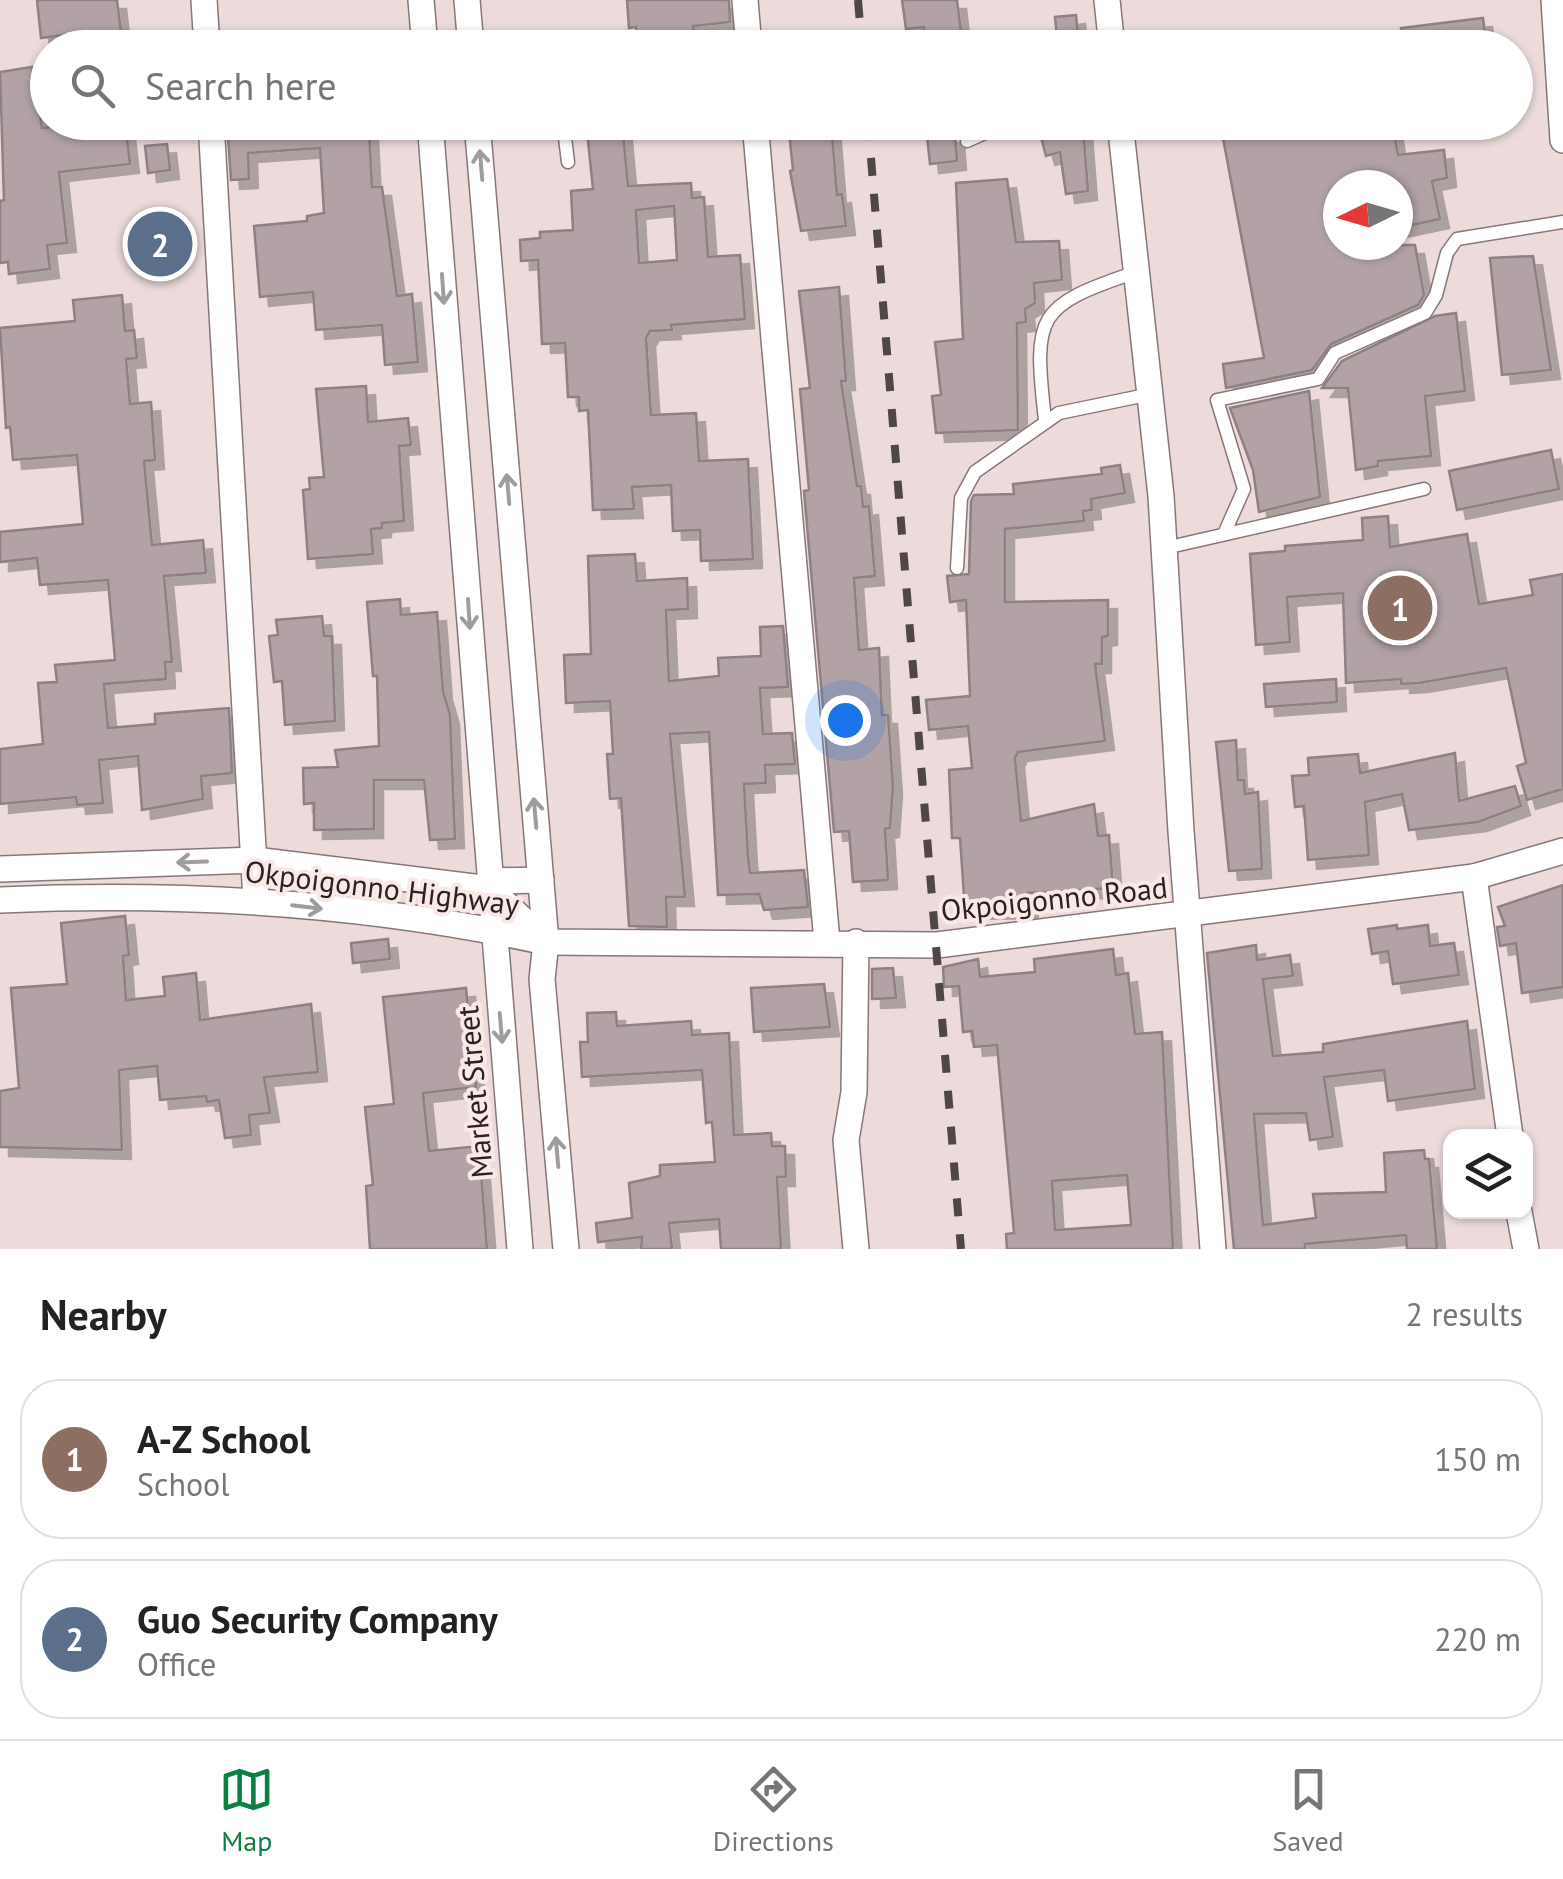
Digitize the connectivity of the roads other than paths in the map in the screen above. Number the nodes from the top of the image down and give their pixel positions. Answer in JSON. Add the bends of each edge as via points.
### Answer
{"nodes":[{"id":1,"x":204,"y":0,"type":"edge"},
{"id":2,"x":421,"y":0,"type":"edge"},
{"id":3,"x":467,"y":0,"type":"edge"},
{"id":4,"x":745,"y":0,"type":"edge"},
{"id":5,"x":1106,"y":0,"type":"edge"},
{"id":6,"x":1554,"y":0,"type":"edge"},
{"id":7,"x":206,"y":30,"type":"edge"},
{"id":8,"x":423,"y":30,"type":"edge"},
{"id":9,"x":470,"y":30,"type":"edge"},
{"id":10,"x":748,"y":30,"type":"edge"},
{"id":11,"x":1110,"y":30,"type":"edge"},
{"id":12,"x":212,"y":140,"type":"edge"},
{"id":13,"x":431,"y":140,"type":"edge"},
{"id":14,"x":478,"y":140,"type":"edge"},
{"id":15,"x":565,"y":140,"type":"edge"},
{"id":16,"x":758,"y":140,"type":"edge"},
{"id":17,"x":1122,"y":140,"type":"edge"},
{"id":18,"x":1563,"y":140,"type":"edge"},
{"id":19,"x":568,"y":162,"type":"dead end"},
{"id":20,"x":1563,"y":222,"type":"edge"},
{"id":21,"x":1136,"y":272,"type":"junction"},
{"id":22,"x":1150,"y":394,"type":"junction"},
{"id":23,"x":1044,"y":420,"type":"junction"},
{"id":24,"x":1424,"y":489,"type":"dead end"},
{"id":25,"x":1224,"y":534,"type":"junction"},
{"id":26,"x":1165,"y":548,"type":"junction"},
{"id":27,"x":957,"y":568,"type":"dead end"},
{"id":28,"x":1563,"y":851,"type":"edge"},
{"id":29,"x":255,"y":860,"type":"junction"},
{"id":30,"x":0,"y":869,"type":"edge"},
{"id":31,"x":1474,"y":877,"type":"junction"},
{"id":32,"x":540,"y":880,"type":"junction"},
{"id":33,"x":490,"y":885,"type":"junction"},
{"id":34,"x":0,"y":900,"type":"edge"},
{"id":35,"x":256,"y":900,"type":"junction"},
{"id":36,"x":1187,"y":916,"type":"junction"},
{"id":37,"x":493,"y":930,"type":"junction"},
{"id":38,"x":546,"y":942,"type":"junction"},
{"id":39,"x":827,"y":942,"type":"junction"},
{"id":40,"x":856,"y":942,"type":"junction"},
{"id":41,"x":1509,"y":1129,"type":"edge"},
{"id":42,"x":1520,"y":1219,"type":"edge"},
{"id":43,"x":520,"y":1249,"type":"edge"},
{"id":44,"x":566,"y":1249,"type":"edge"},
{"id":45,"x":856,"y":1249,"type":"edge"},
{"id":46,"x":1213,"y":1249,"type":"edge"},
{"id":47,"x":1526,"y":1249,"type":"edge"}],
"edges":[{"from":1,"to":7,"type":"street"},
{"from":2,"to":8,"type":"street"},
{"from":3,"to":9,"type":"street"},
{"from":4,"to":10,"type":"street"},
{"from":5,"to":11,"type":"street"},
{"from":6,"to":18,"type":"street"},
{"from":12,"to":29,"type":"street"},
{"from":13,"to":33,"type":"street","name":"Market Street","one_way":true},
{"from":32,"to":14,"type":"street","one_way":true},
{"from":15,"to":19,"type":"lane"},
{"from":16,"to":39,"type":"street"},
{"from":17,"to":21,"type":"street"},
{"from":20,"to":25,"type":"lane","via":[[1458,239],[1425,313],[1336,353],[1318,380],[1217,400],[1244,488]]},
{"from":21,"to":22,"type":"street"},
{"from":21,"to":23,"type":"lane","via":[[1071,294],[1050,316],[1038,358]]},
{"from":22,"to":23,"type":"lane"},
{"from":22,"to":26,"type":"street"},
{"from":23,"to":27,"type":"lane","via":[[975,472],[960,498]]},
{"from":24,"to":25,"type":"lane"},
{"from":25,"to":26,"type":"lane"},
{"from":26,"to":36,"type":"street"},
{"from":28,"to":31,"type":"street","name":"Okpoigonno Road"},
{"from":29,"to":30,"type":"street","name":"Okpoigonno Highway","one_way":true},
{"from":29,"to":33,"type":"street","name":"Okpoigonno Highway"},
{"from":29,"to":35,"type":"street"},
{"from":31,"to":36,"type":"street","name":"Okpoigonno Road"},
{"from":31,"to":41,"type":"street"},
{"from":32,"to":33,"type":"street"},
{"from":32,"to":38,"type":"street"},
{"from":33,"to":37,"type":"street","name":"Market Street"},
{"from":33,"to":38,"type":"street","name":"Okpoigonno Highway"},
{"from":34,"to":35,"type":"street","name":"Okpoigonno Highway"},
{"from":35,"to":37,"type":"street","name":"Okpoigonno Highway","one_way":true},
{"from":36,"to":40,"type":"street","name":"Okpoigonno Road","via":[[936,944]]},
{"from":36,"to":46,"type":"street"},
{"from":37,"to":38,"type":"street","name":"Okpoigonno Highway"},
{"from":37,"to":43,"type":"street","name":"Market Street","one_way":true},
{"from":38,"to":39,"type":"street","name":"Okpoigonno Road"},
{"from":44,"to":38,"type":"street","one_way":true,"via":[[542,980]]},
{"from":39,"to":40,"type":"street","name":"Okpoigonno Road"},
{"from":40,"to":45,"type":"street","via":[[854,1092],[846,1140]]},
{"from":42,"to":47,"type":"street"}]}
